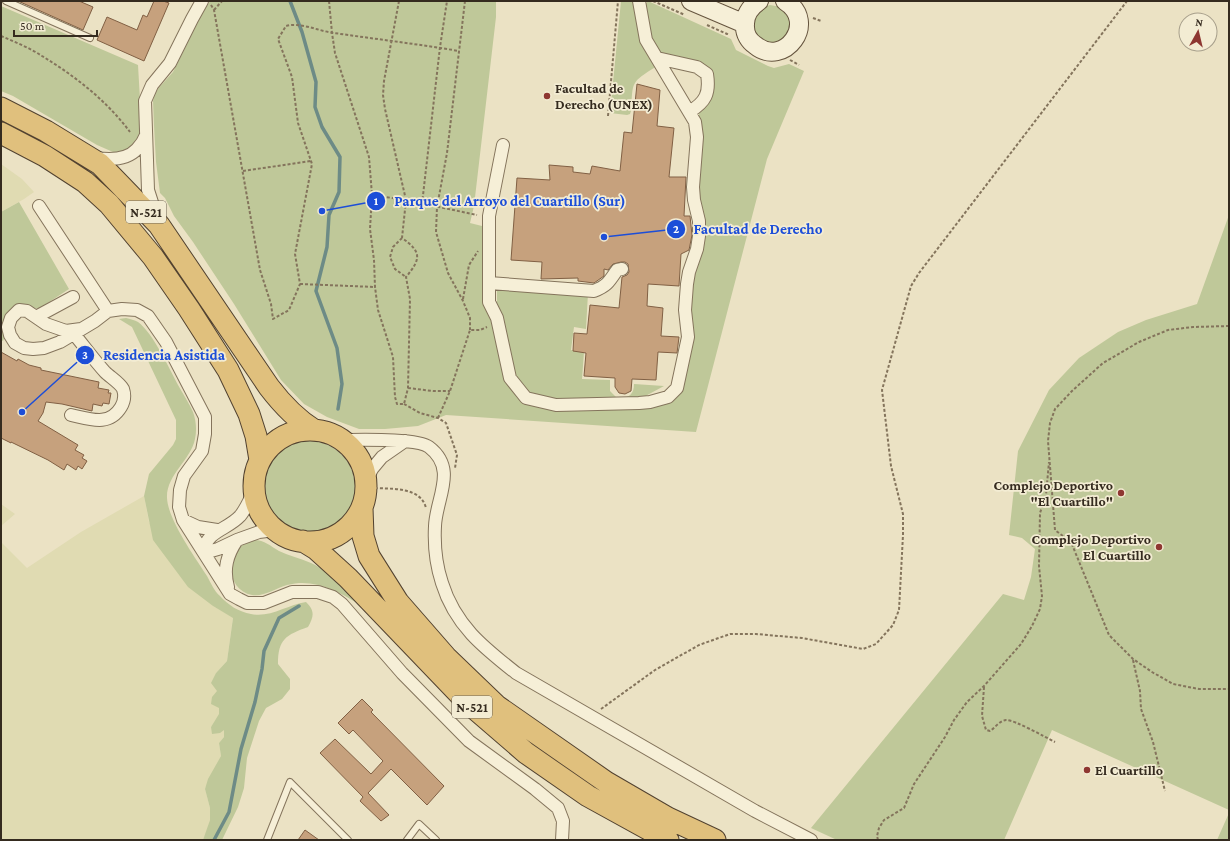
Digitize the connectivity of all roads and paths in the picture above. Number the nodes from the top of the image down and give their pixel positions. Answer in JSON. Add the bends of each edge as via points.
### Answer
{"nodes":[{"id":1,"x":6,"y":1,"type":"edge"},
{"id":2,"x":202,"y":1,"type":"edge"},
{"id":3,"x":209,"y":1,"type":"edge"},
{"id":4,"x":222,"y":1,"type":"edge"},
{"id":5,"x":329,"y":1,"type":"edge"},
{"id":6,"x":399,"y":1,"type":"edge"},
{"id":7,"x":446,"y":1,"type":"edge"},
{"id":8,"x":465,"y":1,"type":"edge"},
{"id":9,"x":618,"y":1,"type":"edge"},
{"id":10,"x":639,"y":1,"type":"edge"},
{"id":11,"x":691,"y":1,"type":"edge"},
{"id":12,"x":1127,"y":1,"type":"edge"},
{"id":13,"x":754,"y":2,"type":"edge"},
{"id":14,"x":787,"y":2,"type":"edge"},
{"id":15,"x":214,"y":10,"type":"junction"},
{"id":16,"x":745,"y":24,"type":"junction"},
{"id":17,"x":332,"y":33,"type":"junction"},
{"id":18,"x":1,"y":36,"type":"edge"},
{"id":19,"x":90,"y":38,"type":"dead end"},
{"id":20,"x":392,"y":40,"type":"junction"},
{"id":21,"x":440,"y":47,"type":"junction"},
{"id":22,"x":459,"y":51,"type":"junction"},
{"id":23,"x":658,"y":58,"type":"junction"},
{"id":24,"x":1,"y":108,"type":"edge"},
{"id":25,"x":689,"y":112,"type":"junction"},
{"id":26,"x":608,"y":116,"type":"dead end"},
{"id":27,"x":130,"y":132,"type":"dead end"},
{"id":28,"x":1,"y":133,"type":"edge"},
{"id":29,"x":146,"y":135,"type":"junction"},
{"id":30,"x":503,"y":145,"type":"dead end"},
{"id":31,"x":89,"y":157,"type":"junction"},
{"id":32,"x":311,"y":161,"type":"junction"},
{"id":33,"x":243,"y":170,"type":"junction"},
{"id":34,"x":372,"y":195,"type":"junction"},
{"id":35,"x":406,"y":200,"type":"junction"},
{"id":36,"x":422,"y":204,"type":"junction"},
{"id":37,"x":39,"y":206,"type":"dead end"},
{"id":38,"x":437,"y":207,"type":"junction"},
{"id":39,"x":489,"y":216,"type":"junction"},
{"id":40,"x":159,"y":225,"type":"junction"},
{"id":41,"x":402,"y":238,"type":"junction"},
{"id":42,"x":489,"y":240,"type":"junction"},
{"id":43,"x":622,"y":269,"type":"dead end"},
{"id":44,"x":406,"y":277,"type":"junction"},
{"id":45,"x":489,"y":282,"type":"junction"},
{"id":46,"x":300,"y":284,"type":"junction"},
{"id":47,"x":375,"y":287,"type":"junction"},
{"id":48,"x":73,"y":297,"type":"dead end"},
{"id":49,"x":463,"y":300,"type":"junction"},
{"id":50,"x":108,"y":311,"type":"junction"},
{"id":51,"x":36,"y":317,"type":"junction"},
{"id":52,"x":497,"y":318,"type":"junction"},
{"id":53,"x":1229,"y":326,"type":"edge"},
{"id":54,"x":470,"y":330,"type":"junction"},
{"id":55,"x":78,"y":331,"type":"junction"},
{"id":56,"x":408,"y":388,"type":"junction"},
{"id":57,"x":450,"y":391,"type":"junction"},
{"id":58,"x":404,"y":404,"type":"junction"},
{"id":59,"x":71,"y":415,"type":"dead end"},
{"id":60,"x":438,"y":418,"type":"junction"},
{"id":61,"x":314,"y":430,"type":"junction"},
{"id":62,"x":342,"y":440,"type":"junction"},
{"id":63,"x":405,"y":441,"type":"junction"},
{"id":64,"x":1049,"y":456,"type":"junction"},
{"id":65,"x":260,"y":460,"type":"junction"},
{"id":66,"x":455,"y":471,"type":"dead end"},
{"id":67,"x":254,"y":491,"type":"junction"},
{"id":68,"x":365,"y":493,"type":"junction"},
{"id":69,"x":427,"y":512,"type":"dead end"},
{"id":70,"x":183,"y":520,"type":"junction"},
{"id":71,"x":217,"y":530,"type":"junction"},
{"id":72,"x":276,"y":530,"type":"junction"},
{"id":73,"x":237,"y":540,"type":"junction"},
{"id":74,"x":304,"y":541,"type":"junction"},
{"id":75,"x":202,"y":551,"type":"junction"},
{"id":76,"x":230,"y":594,"type":"junction"},
{"id":77,"x":1132,"y":659,"type":"junction"},
{"id":78,"x":984,"y":686,"type":"junction"},
{"id":79,"x":1229,"y":689,"type":"edge"},
{"id":80,"x":592,"y":718,"type":"junction"},
{"id":81,"x":1055,"y":742,"type":"dead end"},
{"id":82,"x":1166,"y":790,"type":"dead end"},
{"id":83,"x":267,"y":840,"type":"edge"},
{"id":84,"x":348,"y":840,"type":"edge"},
{"id":85,"x":407,"y":840,"type":"edge"},
{"id":86,"x":436,"y":840,"type":"edge"},
{"id":87,"x":562,"y":840,"type":"edge"},
{"id":88,"x":668,"y":840,"type":"edge"},
{"id":89,"x":715,"y":840,"type":"edge"},
{"id":90,"x":811,"y":840,"type":"edge"},
{"id":91,"x":878,"y":840,"type":"edge"}],
"edges":[{"from":1,"to":19,"type":"lane"},
{"from":2,"to":29,"type":"street","via":[[170,63],[152,85],[145,101]]},
{"from":3,"to":15,"type":"path"},
{"from":4,"to":15,"type":"path"},
{"from":5,"to":17,"type":"path"},
{"from":6,"to":20,"type":"path"},
{"from":7,"to":21,"type":"path"},
{"from":8,"to":22,"type":"path"},
{"from":9,"to":26,"type":"path"},
{"from":10,"to":23,"type":"street","via":[[646,40]]},
{"from":11,"to":16,"type":"main road"},
{"from":12,"to":80,"type":"path","via":[[911,286],[882,390],[891,466],[903,514],[899,610],[893,625],[876,644],[863,649],[802,638],[730,634],[699,645],[655,670]]},
{"from":13,"to":16,"type":"main road","via":[[747,13]]},
{"from":14,"to":16,"type":"main road","via":[[798,17],[799,29],[794,41],[784,49],[772,52],[759,49],[748,37]]},
{"from":15,"to":33,"type":"path"},
{"from":17,"to":20,"type":"path"},
{"from":17,"to":32,"type":"path","via":[[308,27],[286,26],[278,39],[292,77],[298,123]]},
{"from":17,"to":34,"type":"path","via":[[334,53],[369,157]]},
{"from":18,"to":27,"type":"path","via":[[42,55],[90,90]]},
{"from":20,"to":21,"type":"path"},
{"from":20,"to":35,"type":"path","via":[[383,95]]},
{"from":21,"to":22,"type":"path"},
{"from":21,"to":36,"type":"path"},
{"from":22,"to":38,"type":"path","via":[[447,153]]},
{"from":23,"to":25,"type":"street"},
{"from":23,"to":25,"type":"street","via":[[697,67],[707,74],[707,95]]},
{"from":24,"to":31,"type":"highway","number":"N-521"},
{"from":25,"to":52,"type":"street","via":[[695,122],[697,138],[693,187],[699,236],[687,284],[685,310],[688,337],[677,388],[668,397],[640,403],[556,405],[526,398],[510,378]]},
{"from":28,"to":65,"type":"highway","number":"N-521","via":[[45,156],[85,182],[109,204],[153,257],[190,309],[228,370],[249,414]]},
{"from":29,"to":31,"type":"street","via":[[137,149],[127,156],[109,160]]},
{"from":29,"to":40,"type":"street","via":[[148,190]]},
{"from":30,"to":39,"type":"street"},
{"from":31,"to":40,"type":"highway","number":"N-521","via":[[100,164]]},
{"from":32,"to":33,"type":"path"},
{"from":32,"to":46,"type":"path","via":[[295,254]]},
{"from":33,"to":46,"type":"path","via":[[260,270],[273,319],[289,310]]},
{"from":34,"to":35,"type":"path"},
{"from":34,"to":47,"type":"path","via":[[370,229]]},
{"from":35,"to":36,"type":"path"},
{"from":35,"to":41,"type":"path"},
{"from":36,"to":38,"type":"path"},
{"from":37,"to":50,"type":"street"},
{"from":38,"to":39,"type":"path"},
{"from":38,"to":49,"type":"path","via":[[436,232],[448,273]]},
{"from":39,"to":42,"type":"street"},
{"from":40,"to":61,"type":"highway","number":"N-521","via":[[269,387],[285,407]]},
{"from":41,"to":44,"type":"path","via":[[393,248],[390,257],[395,269]]},
{"from":41,"to":44,"type":"path","via":[[414,247],[418,256],[416,266]]},
{"from":42,"to":45,"type":"street"},
{"from":42,"to":49,"type":"path","via":[[476,252],[469,265]]},
{"from":43,"to":45,"type":"street","via":[[617,270],[604,288],[594,291]]},
{"from":44,"to":56,"type":"path","via":[[410,300]]},
{"from":45,"to":52,"type":"street","via":[[488,302]]},
{"from":46,"to":47,"type":"path"},
{"from":47,"to":58,"type":"path","via":[[378,310],[393,357],[395,397],[397,404]]},
{"from":48,"to":51,"type":"street"},
{"from":49,"to":54,"type":"path","via":[[470,318]]},
{"from":50,"to":55,"type":"street"},
{"from":50,"to":70,"type":"street","via":[[137,310],[148,316],[166,342],[205,416],[202,451],[184,476],[180,490],[179,507]]},
{"from":51,"to":55,"type":"street","via":[[46,324],[66,331]]},
{"from":51,"to":55,"type":"street","via":[[20,310],[11,318],[8,327],[15,343],[24,348],[44,348]]},
{"from":52,"to":54,"type":"path","via":[[480,330]]},
{"from":53,"to":64,"type":"path","via":[[1168,330],[1139,342],[1103,364],[1055,409],[1050,423]]},
{"from":54,"to":57,"type":"path"},
{"from":55,"to":59,"type":"street","via":[[124,394],[123,404],[109,420]]},
{"from":56,"to":57,"type":"path"},
{"from":56,"to":58,"type":"path"},
{"from":57,"to":60,"type":"path"},
{"from":58,"to":60,"type":"path","via":[[420,413]]},
{"from":60,"to":66,"type":"path","via":[[446,423],[457,455]]},
{"from":61,"to":62,"type":"highway","number":"N-521"},
{"from":61,"to":65,"type":"highway","number":"N-521","via":[[286,436],[274,443]]},
{"from":62,"to":63,"type":"street"},
{"from":62,"to":68,"type":"highway","number":"N-521","via":[[351,448],[363,469]]},
{"from":63,"to":68,"type":"street","via":[[382,457]]},
{"from":63,"to":80,"type":"street","via":[[428,447],[440,458],[444,471],[435,526],[436,564],[448,600],[460,622],[486,650],[516,674]]},
{"from":64,"to":77,"type":"path","via":[[1055,530],[1071,542],[1109,635]]},
{"from":64,"to":78,"type":"path","via":[[1046,495],[1040,513],[1040,609],[1021,644]]},
{"from":65,"to":67,"type":"highway","number":"N-521","via":[[255,475]]},
{"from":67,"to":71,"type":"street","via":[[240,515],[230,524]]},
{"from":67,"to":72,"type":"highway","number":"N-521","via":[[261,513]]},
{"from":68,"to":69,"type":"path","via":[[374,488],[409,491],[425,503]]},
{"from":68,"to":74,"type":"highway","number":"N-521","via":[[354,521],[342,532],[318,541]]},
{"from":68,"to":89,"type":"highway","number":"N-521","via":[[363,536],[369,556],[398,602],[446,658],[496,706],[606,782],[668,818]]},
{"from":70,"to":71,"type":"street","via":[[198,527]]},
{"from":70,"to":75,"type":"street"},
{"from":71,"to":75,"type":"street","via":[[205,542]]},
{"from":72,"to":73,"type":"street","via":[[259,532]]},
{"from":72,"to":74,"type":"highway","number":"N-521"},
{"from":73,"to":75,"type":"street","via":[[218,549]]},
{"from":73,"to":76,"type":"street","via":[[229,552],[226,565]]},
{"from":74,"to":88,"type":"highway","number":"N-521","via":[[348,578],[466,702],[526,754],[588,796]]},
{"from":75,"to":76,"type":"street"},
{"from":76,"to":87,"type":"street","via":[[247,603],[264,603],[292,592],[318,592],[333,597],[342,604],[402,674],[469,740],[558,808],[563,820]]},
{"from":77,"to":79,"type":"path","via":[[1173,684],[1198,689]]},
{"from":77,"to":82,"type":"path","via":[[1142,709]]},
{"from":78,"to":81,"type":"path","via":[[982,716],[986,730],[990,731],[1005,720]]},
{"from":78,"to":91,"type":"path","via":[[967,702],[954,720],[914,784],[904,808],[884,820],[879,828]]},
{"from":80,"to":90,"type":"street"},
{"from":83,"to":84,"type":"lane","via":[[290,782]]},
{"from":85,"to":86,"type":"lane","via":[[420,824]]}]}
